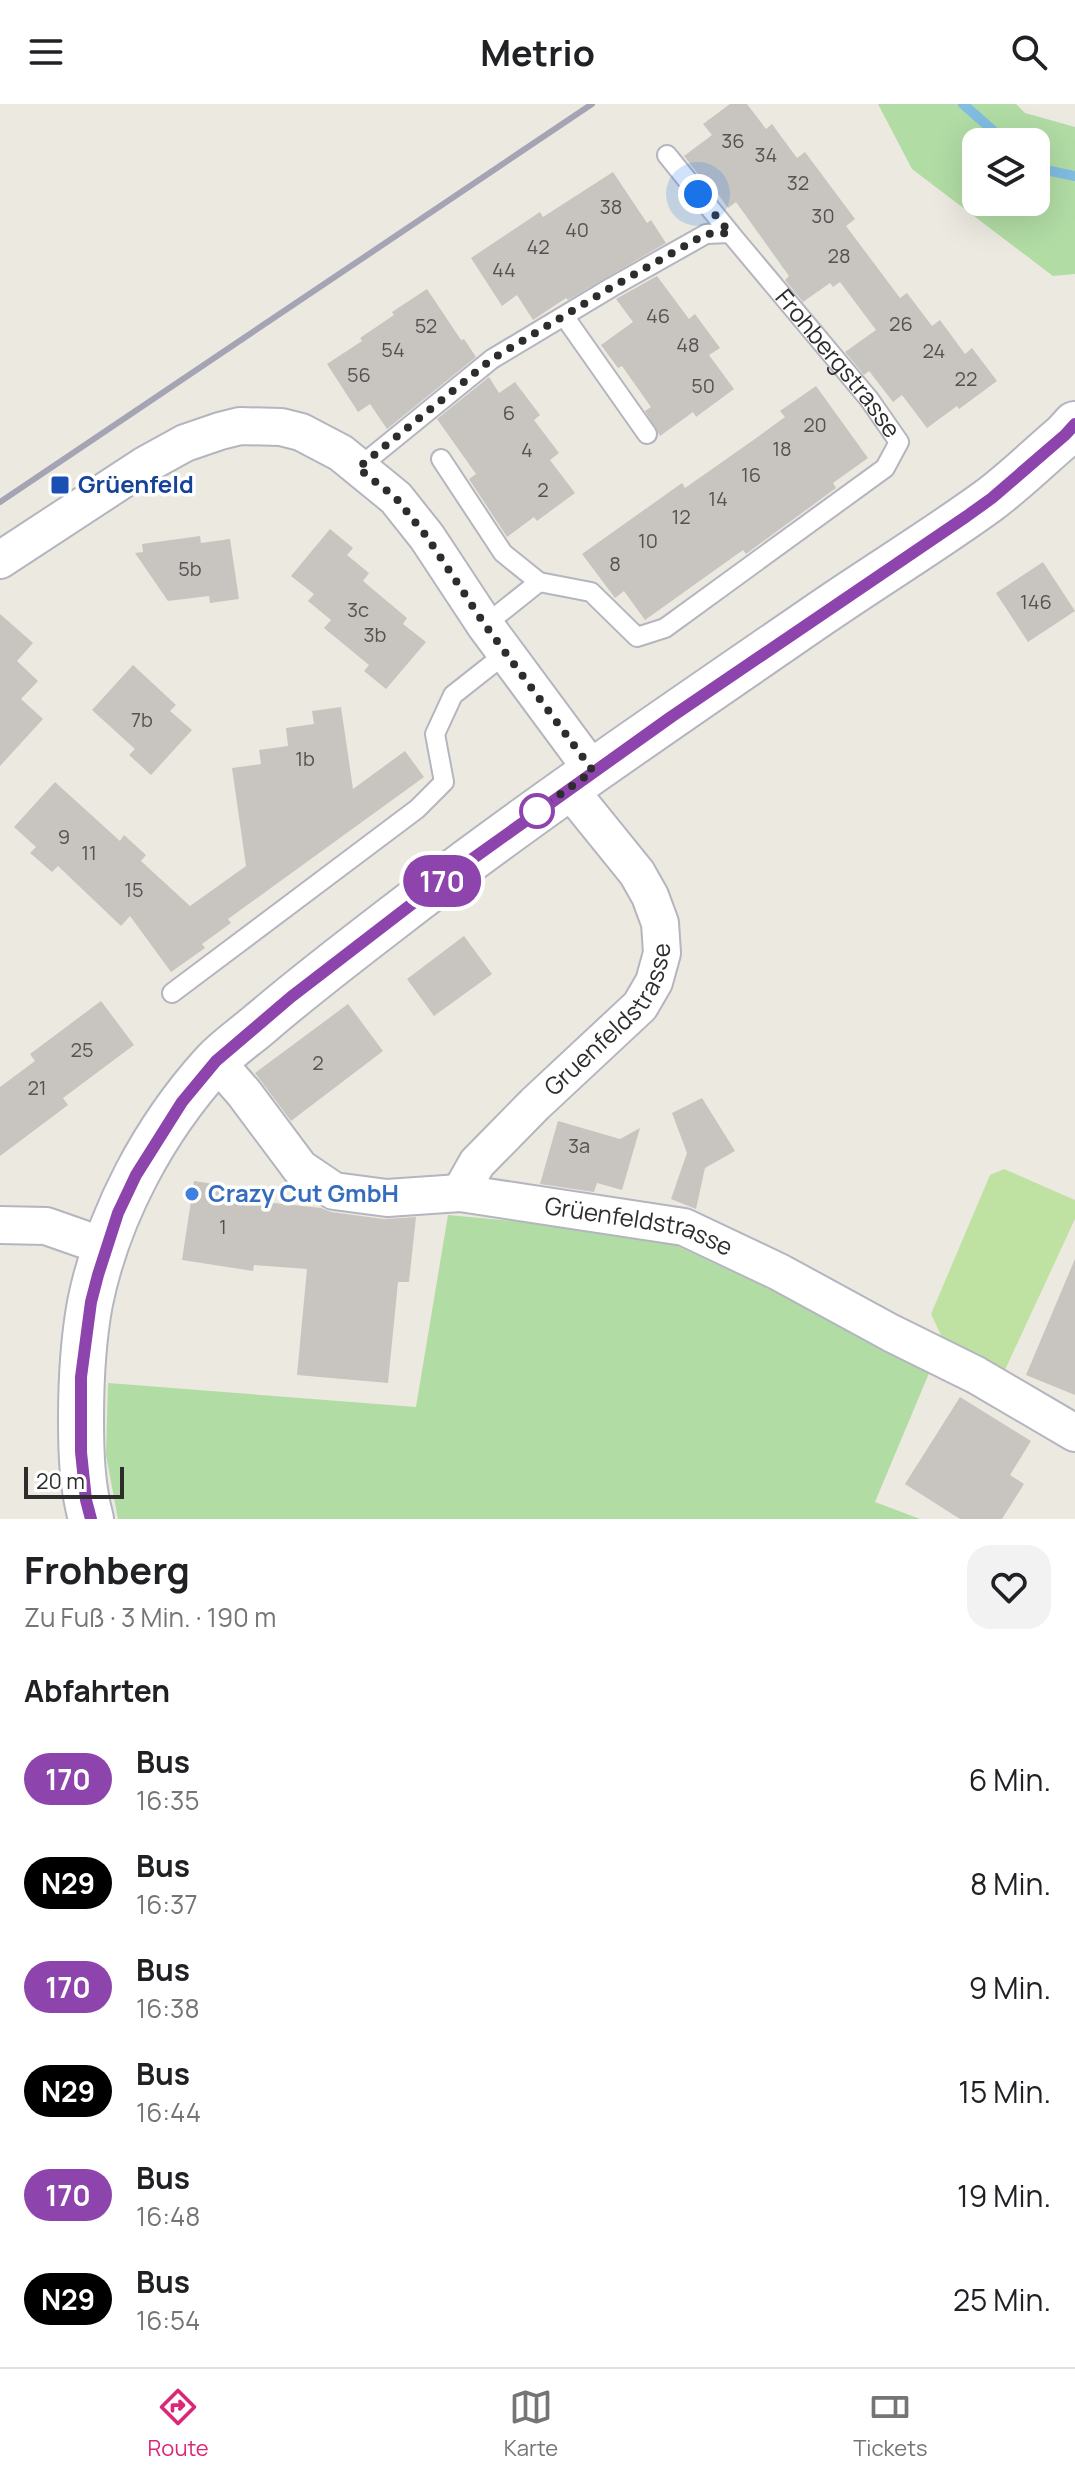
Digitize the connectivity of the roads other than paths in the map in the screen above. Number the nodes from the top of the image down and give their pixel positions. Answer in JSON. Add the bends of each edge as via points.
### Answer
{"nodes":[{"id":1,"x":667,"y":155,"type":"dead end"},
{"id":2,"x":730,"y":233,"type":"junction"},
{"id":3,"x":564,"y":316,"type":"junction"},
{"id":4,"x":1075,"y":424,"type":"edge"},
{"id":5,"x":647,"y":434,"type":"dead end"},
{"id":6,"x":441,"y":459,"type":"dead end"},
{"id":7,"x":358,"y":468,"type":"junction"},
{"id":8,"x":0,"y":560,"type":"edge"},
{"id":9,"x":539,"y":582,"type":"junction"},
{"id":10,"x":495,"y":639,"type":"junction"},
{"id":11,"x":581,"y":780,"type":"junction"},
{"id":12,"x":172,"y":993,"type":"dead end"},
{"id":13,"x":216,"y":1061,"type":"junction"},
{"id":14,"x":460,"y":1193,"type":"junction"},
{"id":15,"x":0,"y":1225,"type":"edge"},
{"id":16,"x":106,"y":1247,"type":"junction"},
{"id":17,"x":1075,"y":1433,"type":"edge"},
{"id":18,"x":91,"y":1519,"type":"edge"}],
"edges":[{"from":1,"to":2,"type":"lane"},
{"from":2,"to":3,"type":"lane","via":[[706,234]]},
{"from":2,"to":9,"type":"lane","name":"Frohbergstrasse","via":[[899,442],[885,468],[665,628],[637,637],[591,592]]},
{"from":3,"to":5,"type":"lane"},
{"from":3,"to":7,"type":"lane","via":[[492,359]]},
{"from":4,"to":11,"type":"main road","via":[[992,498]]},
{"from":6,"to":9,"type":"lane","name":"Frohbergstrasse","via":[[503,553]]},
{"from":7,"to":8,"type":"street","via":[[301,432],[261,425],[220,431],[145,465]]},
{"from":7,"to":10,"type":"street","via":[[396,498]]},
{"from":9,"to":10,"type":"lane"},
{"from":10,"to":11,"type":"street"},
{"from":10,"to":12,"type":"lane","via":[[453,695],[435,734],[444,782],[417,809]]},
{"from":11,"to":13,"type":"main road","via":[[422,895]]},
{"from":11,"to":14,"type":"street","name":"Gruenfeldstrasse","via":[[650,896],[660,923],[662,953],[654,982],[640,1006],[477,1163]]},
{"from":13,"to":14,"type":"street","name":"Grüenfeldstrasse","via":[[300,1168],[334,1191],[387,1198]]},
{"from":13,"to":16,"type":"main road","via":[[182,1102],[136,1175]]},
{"from":14,"to":17,"type":"street","name":"Grüenfeldstrasse","via":[[684,1227],[976,1375]]},
{"from":15,"to":16,"type":"street","via":[[46,1226]]},
{"from":16,"to":18,"type":"main road","via":[[91,1302],[81,1377],[81,1452]]}]}
